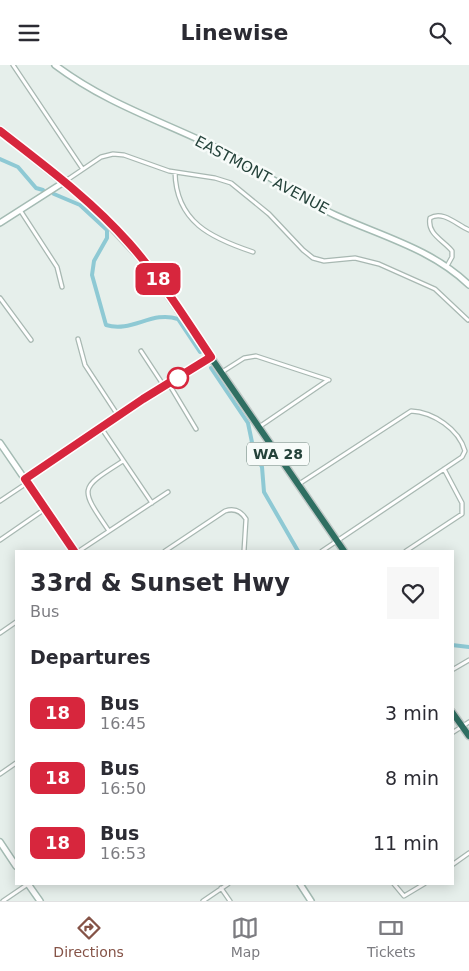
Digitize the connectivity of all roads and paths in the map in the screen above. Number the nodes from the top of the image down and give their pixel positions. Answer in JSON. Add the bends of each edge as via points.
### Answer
{"nodes":[{"id":1,"x":13,"y":65,"type":"edge"},
{"id":2,"x":55,"y":65,"type":"edge"},
{"id":3,"x":0,"y":131,"type":"edge"},
{"id":4,"x":82,"y":169,"type":"junction"},
{"id":5,"x":176,"y":172,"type":"junction"},
{"id":6,"x":64,"y":182,"type":"junction"},
{"id":7,"x":20,"y":210,"type":"junction"},
{"id":8,"x":0,"y":223,"type":"edge"},
{"id":9,"x":469,"y":230,"type":"edge"},
{"id":10,"x":254,"y":252,"type":"dead end"},
{"id":11,"x":447,"y":267,"type":"junction"},
{"id":12,"x":469,"y":285,"type":"edge"},
{"id":13,"x":62,"y":287,"type":"dead end"},
{"id":14,"x":0,"y":298,"type":"edge"},
{"id":15,"x":468,"y":320,"type":"edge"},
{"id":16,"x":78,"y":339,"type":"dead end"},
{"id":17,"x":31,"y":340,"type":"dead end"},
{"id":18,"x":141,"y":351,"type":"dead end"},
{"id":19,"x":211,"y":357,"type":"junction"},
{"id":20,"x":221,"y":372,"type":"junction"},
{"id":21,"x":169,"y":384,"type":"junction"},
{"id":22,"x":164,"y":386,"type":"junction"},
{"id":23,"x":119,"y":417,"type":"junction"},
{"id":24,"x":259,"y":427,"type":"junction"},
{"id":25,"x":102,"y":429,"type":"junction"},
{"id":26,"x":196,"y":429,"type":"dead end"},
{"id":27,"x":0,"y":443,"type":"edge"},
{"id":28,"x":467,"y":450,"type":"edge"},
{"id":29,"x":123,"y":461,"type":"junction"},
{"id":30,"x":444,"y":469,"type":"junction"},
{"id":31,"x":26,"y":481,"type":"junction"},
{"id":32,"x":299,"y":484,"type":"junction"},
{"id":33,"x":168,"y":492,"type":"dead end"},
{"id":34,"x":0,"y":501,"type":"edge"},
{"id":35,"x":152,"y":503,"type":"junction"},
{"id":36,"x":45,"y":509,"type":"junction"},
{"id":37,"x":109,"y":531,"type":"junction"},
{"id":38,"x":0,"y":540,"type":"edge"},
{"id":39,"x":337,"y":541,"type":"junction"},
{"id":40,"x":73,"y":550,"type":"edge"},
{"id":41,"x":80,"y":550,"type":"edge"},
{"id":42,"x":166,"y":550,"type":"edge"},
{"id":43,"x":244,"y":550,"type":"edge"},
{"id":44,"x":324,"y":550,"type":"edge"},
{"id":45,"x":343,"y":550,"type":"edge"},
{"id":46,"x":408,"y":550,"type":"edge"},
{"id":47,"x":15,"y":623,"type":"edge"},
{"id":48,"x":0,"y":633,"type":"edge"},
{"id":49,"x":469,"y":660,"type":"edge"},
{"id":50,"x":454,"y":669,"type":"edge"},
{"id":51,"x":454,"y":715,"type":"edge"},
{"id":52,"x":469,"y":722,"type":"edge"},
{"id":53,"x":462,"y":726,"type":"junction"},
{"id":54,"x":454,"y":732,"type":"edge"},
{"id":55,"x":469,"y":736,"type":"edge"},
{"id":56,"x":15,"y":764,"type":"edge"},
{"id":57,"x":0,"y":774,"type":"edge"},
{"id":58,"x":0,"y":842,"type":"edge"},
{"id":59,"x":469,"y":853,"type":"edge"},
{"id":60,"x":15,"y":864,"type":"edge"},
{"id":61,"x":454,"y":864,"type":"edge"},
{"id":62,"x":27,"y":885,"type":"edge"},
{"id":63,"x":29,"y":885,"type":"edge"},
{"id":64,"x":227,"y":885,"type":"edge"},
{"id":65,"x":301,"y":885,"type":"edge"},
{"id":66,"x":395,"y":885,"type":"edge"},
{"id":67,"x":422,"y":885,"type":"edge"},
{"id":68,"x":222,"y":889,"type":"junction"},
{"id":69,"x":3,"y":901,"type":"edge"},
{"id":70,"x":40,"y":901,"type":"edge"},
{"id":71,"x":203,"y":901,"type":"edge"},
{"id":72,"x":230,"y":901,"type":"edge"},
{"id":73,"x":311,"y":901,"type":"edge"}],
"edges":[{"from":1,"to":4,"type":"street"},
{"from":2,"to":11,"type":"main road","name":"EASTMONT AVENUE","via":[[109,100],[225,152],[320,207],[422,252]]},
{"from":3,"to":6,"type":"highway","number":"WA 28"},
{"from":4,"to":5,"type":"street","via":[[101,157],[113,154]]},
{"from":4,"to":6,"type":"street"},
{"from":5,"to":10,"type":"street","via":[[178,195],[192,220],[212,235]]},
{"from":5,"to":15,"type":"street","via":[[231,183],[269,214],[313,258],[324,261],[355,258],[379,264],[435,289]]},
{"from":6,"to":7,"type":"main road"},
{"from":6,"to":19,"type":"highway","number":"WA 28","via":[[113,226],[142,259]]},
{"from":7,"to":8,"type":"main road"},
{"from":7,"to":13,"type":"street","via":[[57,267]]},
{"from":9,"to":11,"type":"street","via":[[442,215],[430,218],[431,231],[452,251]]},
{"from":11,"to":12,"type":"main road","name":"EASTMONT AVENUE"},
{"from":14,"to":17,"type":"street"},
{"from":16,"to":23,"type":"street","via":[[85,365]]},
{"from":18,"to":22,"type":"street"},
{"from":19,"to":20,"type":"highway","number":"WA 28"},
{"from":19,"to":21,"type":"street"},
{"from":20,"to":24,"type":"highway","number":"WA 28"},
{"from":20,"to":24,"type":"street","via":[[244,358],[256,356],[329,380]]},
{"from":21,"to":22,"type":"street"},
{"from":21,"to":26,"type":"street"},
{"from":22,"to":23,"type":"street"},
{"from":23,"to":25,"type":"street"},
{"from":24,"to":32,"type":"highway","number":"WA 28"},
{"from":25,"to":29,"type":"street"},
{"from":25,"to":31,"type":"street"},
{"from":27,"to":31,"type":"main road"},
{"from":28,"to":30,"type":"street"},
{"from":28,"to":32,"type":"street","via":[[448,425],[411,411]]},
{"from":29,"to":35,"type":"street"},
{"from":29,"to":37,"type":"street","via":[[94,479],[86,494]]},
{"from":30,"to":39,"type":"street"},
{"from":30,"to":46,"type":"street","via":[[462,503],[462,514]]},
{"from":31,"to":34,"type":"street"},
{"from":31,"to":36,"type":"main road"},
{"from":32,"to":39,"type":"highway","number":"WA 28"},
{"from":33,"to":35,"type":"street"},
{"from":35,"to":37,"type":"street"},
{"from":36,"to":38,"type":"street"},
{"from":36,"to":40,"type":"main road"},
{"from":37,"to":41,"type":"street"},
{"from":39,"to":44,"type":"street"},
{"from":39,"to":45,"type":"highway","number":"WA 28"},
{"from":42,"to":43,"type":"street","via":[[233,509],[246,519]]},
{"from":47,"to":48,"type":"street"},
{"from":49,"to":50,"type":"street"},
{"from":51,"to":53,"type":"highway"},
{"from":52,"to":53,"type":"street"},
{"from":53,"to":54,"type":"street"},
{"from":53,"to":55,"type":"highway"},
{"from":56,"to":57,"type":"street"},
{"from":58,"to":60,"type":"main road"},
{"from":59,"to":61,"type":"street"},
{"from":62,"to":69,"type":"street"},
{"from":63,"to":70,"type":"main road"},
{"from":64,"to":68,"type":"street"},
{"from":65,"to":73,"type":"main road"},
{"from":66,"to":67,"type":"street","via":[[403,896]]},
{"from":68,"to":71,"type":"street"},
{"from":68,"to":72,"type":"street"}]}
